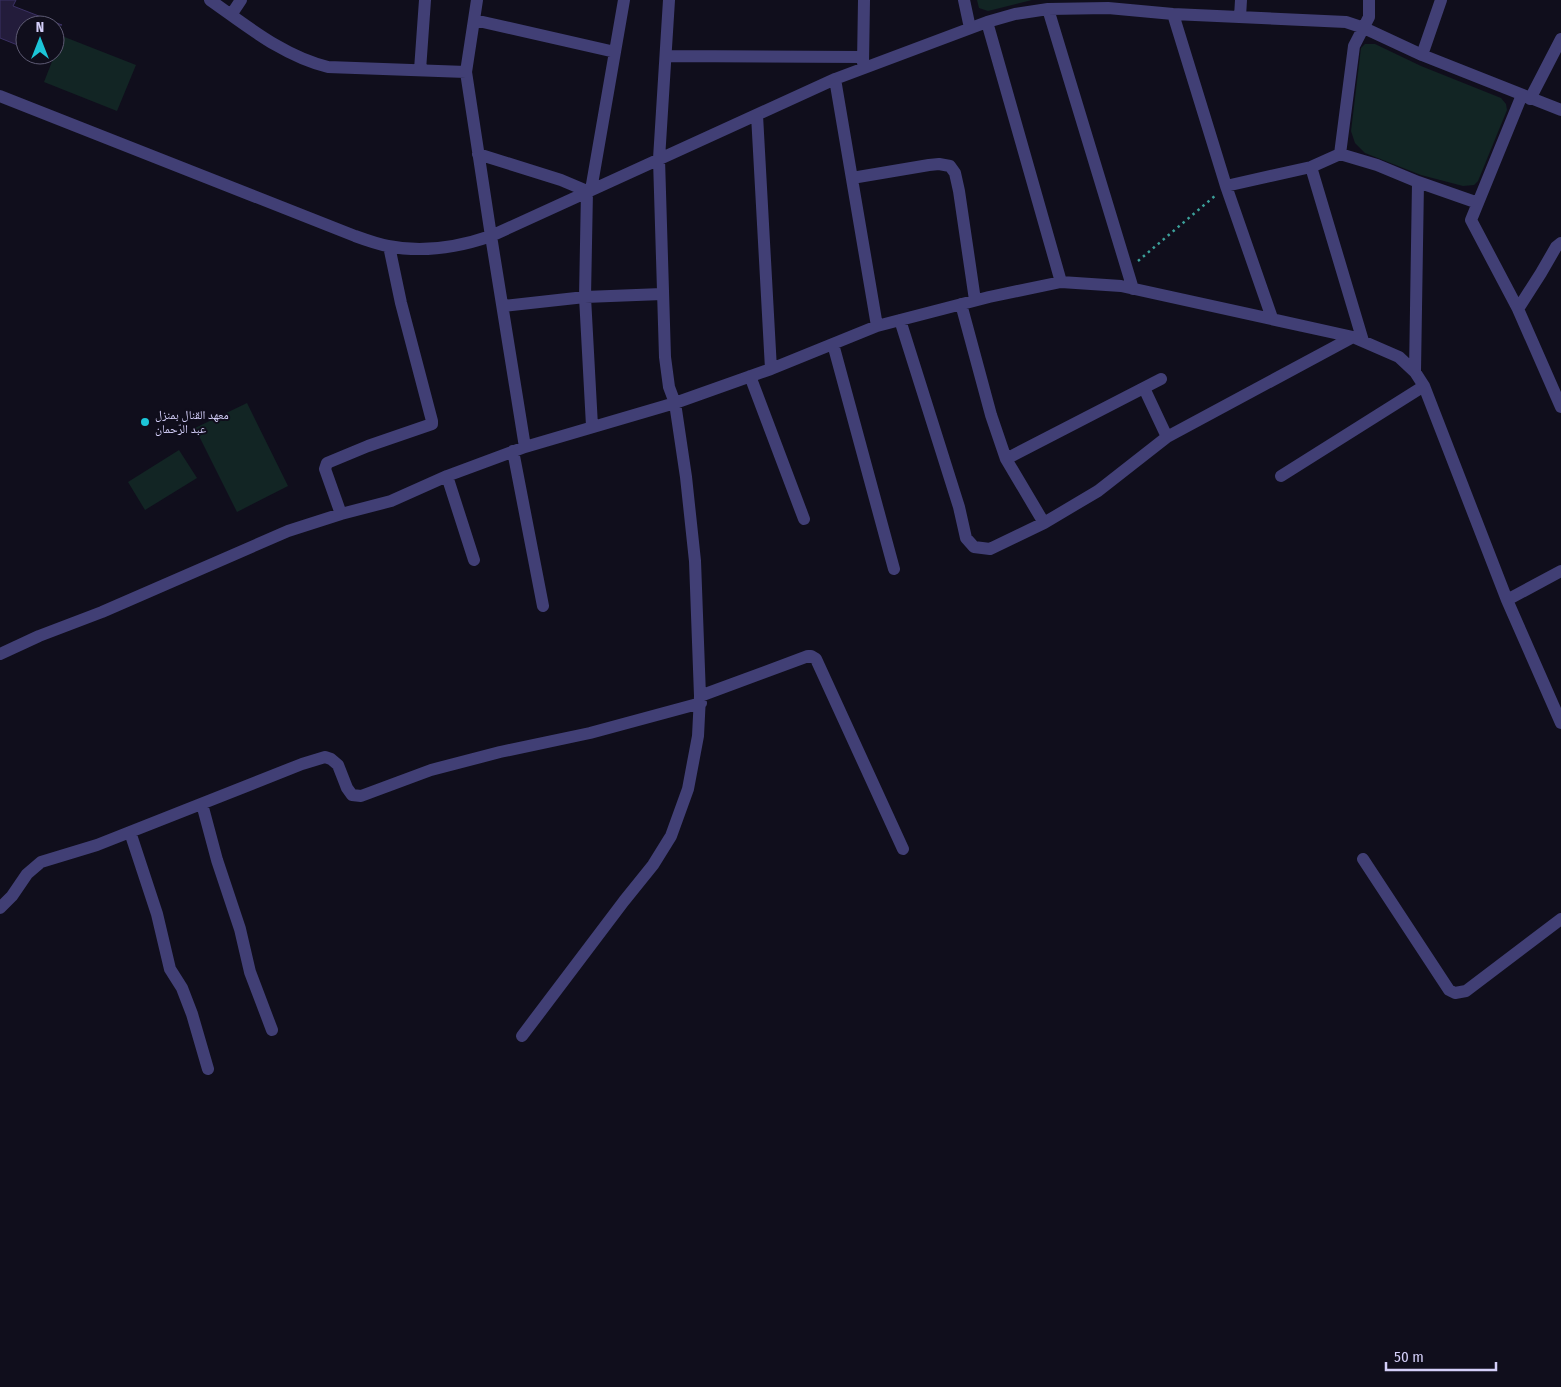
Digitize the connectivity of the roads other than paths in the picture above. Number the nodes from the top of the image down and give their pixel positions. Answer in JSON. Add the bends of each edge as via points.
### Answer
{"nodes":[{"id":1,"x":210,"y":0,"type":"edge"},
{"id":2,"x":241,"y":0,"type":"edge"},
{"id":3,"x":425,"y":0,"type":"edge"},
{"id":4,"x":477,"y":0,"type":"edge"},
{"id":5,"x":624,"y":0,"type":"edge"},
{"id":6,"x":669,"y":0,"type":"edge"},
{"id":7,"x":864,"y":0,"type":"edge"},
{"id":8,"x":964,"y":0,"type":"edge"},
{"id":9,"x":1241,"y":0,"type":"edge"},
{"id":10,"x":1369,"y":0,"type":"edge"},
{"id":11,"x":1441,"y":0,"type":"edge"},
{"id":12,"x":1048,"y":8,"type":"junction"},
{"id":13,"x":1173,"y":14,"type":"junction"},
{"id":14,"x":231,"y":15,"type":"junction"},
{"id":15,"x":1240,"y":17,"type":"junction"},
{"id":16,"x":474,"y":20,"type":"junction"},
{"id":17,"x":987,"y":22,"type":"junction"},
{"id":18,"x":970,"y":28,"type":"junction"},
{"id":19,"x":1364,"y":28,"type":"junction"},
{"id":20,"x":1561,"y":39,"type":"edge"},
{"id":21,"x":615,"y":52,"type":"junction"},
{"id":22,"x":1422,"y":55,"type":"junction"},
{"id":23,"x":666,"y":56,"type":"junction"},
{"id":24,"x":863,"y":63,"type":"junction"},
{"id":25,"x":420,"y":70,"type":"junction"},
{"id":26,"x":466,"y":72,"type":"junction"},
{"id":27,"x":836,"y":79,"type":"junction"},
{"id":28,"x":0,"y":96,"type":"edge"},
{"id":29,"x":1526,"y":97,"type":"junction"},
{"id":30,"x":1561,"y":110,"type":"edge"},
{"id":31,"x":757,"y":115,"type":"junction"},
{"id":32,"x":478,"y":154,"type":"junction"},
{"id":33,"x":1340,"y":154,"type":"junction"},
{"id":34,"x":658,"y":159,"type":"junction"},
{"id":35,"x":1311,"y":167,"type":"junction"},
{"id":36,"x":852,"y":178,"type":"junction"},
{"id":37,"x":1418,"y":182,"type":"junction"},
{"id":38,"x":1226,"y":186,"type":"junction"},
{"id":39,"x":589,"y":191,"type":"junction"},
{"id":40,"x":1478,"y":203,"type":"junction"},
{"id":41,"x":491,"y":236,"type":"junction"},
{"id":42,"x":1561,"y":243,"type":"edge"},
{"id":43,"x":389,"y":246,"type":"junction"},
{"id":44,"x":1061,"y":282,"type":"junction"},
{"id":45,"x":1133,"y":289,"type":"junction"},
{"id":46,"x":662,"y":294,"type":"junction"},
{"id":47,"x":586,"y":296,"type":"junction"},
{"id":48,"x":975,"y":300,"type":"junction"},
{"id":49,"x":961,"y":304,"type":"junction"},
{"id":50,"x":503,"y":306,"type":"junction"},
{"id":51,"x":1518,"y":308,"type":"junction"},
{"id":52,"x":1272,"y":318,"type":"junction"},
{"id":53,"x":900,"y":320,"type":"junction"},
{"id":54,"x":877,"y":326,"type":"junction"},
{"id":55,"x":1358,"y":339,"type":"junction"},
{"id":56,"x":834,"y":344,"type":"junction"},
{"id":57,"x":771,"y":369,"type":"junction"},
{"id":58,"x":1416,"y":372,"type":"junction"},
{"id":59,"x":750,"y":376,"type":"junction"},
{"id":60,"x":1161,"y":379,"type":"dead end"},
{"id":61,"x":1424,"y":386,"type":"junction"},
{"id":62,"x":1144,"y":388,"type":"junction"},
{"id":63,"x":676,"y":403,"type":"junction"},
{"id":64,"x":1561,"y":407,"type":"edge"},
{"id":65,"x":592,"y":426,"type":"junction"},
{"id":66,"x":1167,"y":436,"type":"junction"},
{"id":67,"x":519,"y":449,"type":"junction"},
{"id":68,"x":1006,"y":460,"type":"junction"},
{"id":69,"x":447,"y":476,"type":"junction"},
{"id":70,"x":1280,"y":476,"type":"dead end"},
{"id":71,"x":341,"y":514,"type":"junction"},
{"id":72,"x":804,"y":519,"type":"dead end"},
{"id":73,"x":1044,"y":523,"type":"junction"},
{"id":74,"x":474,"y":560,"type":"dead end"},
{"id":75,"x":894,"y":569,"type":"dead end"},
{"id":76,"x":1561,"y":571,"type":"edge"},
{"id":77,"x":1508,"y":600,"type":"junction"},
{"id":78,"x":543,"y":606,"type":"dead end"},
{"id":79,"x":0,"y":654,"type":"edge"},
{"id":80,"x":701,"y":699,"type":"junction"},
{"id":81,"x":1561,"y":723,"type":"edge"},
{"id":82,"x":202,"y":804,"type":"junction"},
{"id":83,"x":130,"y":832,"type":"junction"},
{"id":84,"x":903,"y":849,"type":"dead end"},
{"id":85,"x":1363,"y":859,"type":"dead end"},
{"id":86,"x":0,"y":908,"type":"edge"},
{"id":87,"x":1561,"y":919,"type":"edge"},
{"id":88,"x":272,"y":1030,"type":"dead end"},
{"id":89,"x":522,"y":1036,"type":"dead end"},
{"id":90,"x":208,"y":1069,"type":"dead end"}],
"edges":[{"from":1,"to":14,"type":"street"},
{"from":2,"to":14,"type":"street"},
{"from":3,"to":25,"type":"street"},
{"from":4,"to":16,"type":"street"},
{"from":5,"to":21,"type":"street"},
{"from":6,"to":23,"type":"street"},
{"from":7,"to":24,"type":"street"},
{"from":8,"to":18,"type":"street"},
{"from":9,"to":15,"type":"street"},
{"from":10,"to":19,"type":"street","via":[[1369,17]]},
{"from":11,"to":22,"type":"street"},
{"from":12,"to":13,"type":"street","via":[[1108,8]]},
{"from":12,"to":17,"type":"street"},
{"from":12,"to":45,"type":"street"},
{"from":13,"to":15,"type":"street"},
{"from":13,"to":38,"type":"street"},
{"from":14,"to":25,"type":"street","via":[[286,52],[310,62],[328,67]]},
{"from":15,"to":19,"type":"street","via":[[1346,22]]},
{"from":16,"to":21,"type":"street"},
{"from":16,"to":26,"type":"street"},
{"from":17,"to":18,"type":"street"},
{"from":17,"to":44,"type":"street"},
{"from":18,"to":24,"type":"street"},
{"from":19,"to":22,"type":"street"},
{"from":19,"to":33,"type":"street","via":[[1354,46]]},
{"from":20,"to":29,"type":"street"},
{"from":21,"to":39,"type":"street"},
{"from":22,"to":29,"type":"street"},
{"from":23,"to":24,"type":"street"},
{"from":23,"to":34,"type":"street"},
{"from":24,"to":27,"type":"street"},
{"from":25,"to":26,"type":"street"},
{"from":26,"to":32,"type":"street"},
{"from":27,"to":31,"type":"street"},
{"from":27,"to":36,"type":"street"},
{"from":28,"to":43,"type":"street","via":[[355,236]]},
{"from":29,"to":30,"type":"street"},
{"from":29,"to":40,"type":"street"},
{"from":31,"to":34,"type":"street"},
{"from":31,"to":57,"type":"street"},
{"from":32,"to":39,"type":"street"},
{"from":32,"to":41,"type":"street"},
{"from":33,"to":35,"type":"street"},
{"from":33,"to":37,"type":"street"},
{"from":34,"to":39,"type":"street"},
{"from":34,"to":46,"type":"street"},
{"from":35,"to":38,"type":"street"},
{"from":35,"to":55,"type":"street"},
{"from":36,"to":48,"type":"street","via":[[929,165],[950,166],[960,190]]},
{"from":36,"to":54,"type":"street"},
{"from":37,"to":40,"type":"street"},
{"from":37,"to":58,"type":"street"},
{"from":38,"to":52,"type":"street"},
{"from":39,"to":41,"type":"street"},
{"from":39,"to":47,"type":"street"},
{"from":40,"to":51,"type":"street","via":[[1471,220]]},
{"from":41,"to":43,"type":"street","via":[[447,247]]},
{"from":41,"to":50,"type":"street"},
{"from":42,"to":51,"type":"street"},
{"from":43,"to":71,"type":"street","via":[[400,303],[432,424],[326,463],[325,469]]},
{"from":44,"to":45,"type":"street"},
{"from":44,"to":48,"type":"street"},
{"from":45,"to":52,"type":"street"},
{"from":46,"to":47,"type":"street"},
{"from":46,"to":63,"type":"street","via":[[665,357],[669,387]]},
{"from":47,"to":50,"type":"street"},
{"from":47,"to":65,"type":"street"},
{"from":48,"to":49,"type":"street"},
{"from":49,"to":53,"type":"street"},
{"from":49,"to":68,"type":"street"},
{"from":50,"to":67,"type":"street"},
{"from":51,"to":64,"type":"street"},
{"from":52,"to":55,"type":"street"},
{"from":53,"to":54,"type":"street"},
{"from":53,"to":73,"type":"street","via":[[966,538],[974,547],[990,549]]},
{"from":54,"to":56,"type":"street"},
{"from":55,"to":58,"type":"street","via":[[1399,357]]},
{"from":55,"to":66,"type":"street"},
{"from":56,"to":57,"type":"street"},
{"from":56,"to":75,"type":"street"},
{"from":57,"to":59,"type":"street"},
{"from":58,"to":61,"type":"street"},
{"from":59,"to":63,"type":"street"},
{"from":59,"to":72,"type":"street"},
{"from":60,"to":62,"type":"street"},
{"from":61,"to":70,"type":"street"},
{"from":61,"to":77,"type":"street"},
{"from":62,"to":66,"type":"street"},
{"from":62,"to":68,"type":"street"},
{"from":63,"to":65,"type":"street"},
{"from":63,"to":80,"type":"street","via":[[695,561]]},
{"from":65,"to":67,"type":"street"},
{"from":66,"to":73,"type":"street","via":[[1098,491]]},
{"from":67,"to":69,"type":"street"},
{"from":67,"to":78,"type":"street"},
{"from":68,"to":73,"type":"street"},
{"from":69,"to":71,"type":"street","via":[[391,501]]},
{"from":69,"to":74,"type":"street"},
{"from":71,"to":79,"type":"street","via":[[288,531]]},
{"from":76,"to":77,"type":"street"},
{"from":77,"to":81,"type":"street"},
{"from":80,"to":82,"type":"street","via":[[590,733],[431,770],[361,796],[352,795],[338,765],[325,757]]},
{"from":80,"to":84,"type":"street","via":[[808,656],[814,657]]},
{"from":80,"to":89,"type":"street","via":[[697,745],[688,789],[671,836],[653,865]]},
{"from":82,"to":83,"type":"street"},
{"from":82,"to":88,"type":"street","via":[[250,972]]},
{"from":83,"to":86,"type":"street","via":[[97,846],[41,862]]},
{"from":83,"to":90,"type":"street","via":[[157,914],[170,969],[192,1014]]},
{"from":85,"to":87,"type":"street","via":[[1449,990],[1455,993],[1466,991]]}]}
